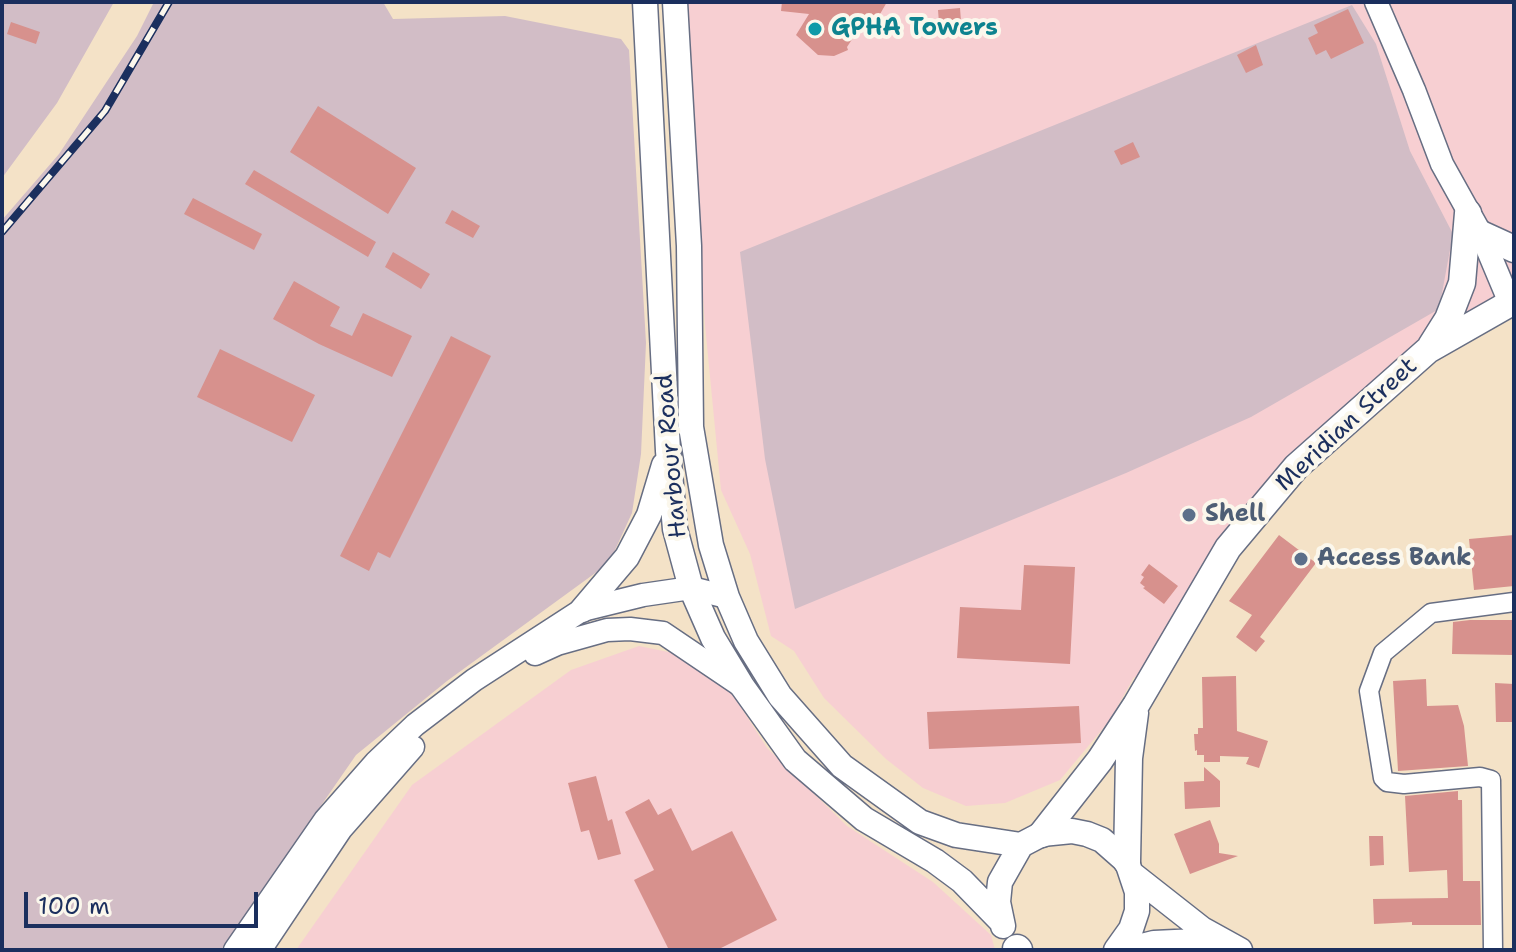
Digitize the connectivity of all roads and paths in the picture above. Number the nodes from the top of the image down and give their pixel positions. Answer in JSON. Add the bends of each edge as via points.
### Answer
{"nodes":[{"id":1,"x":645,"y":2,"type":"edge"},
{"id":2,"x":675,"y":2,"type":"edge"},
{"id":3,"x":1376,"y":2,"type":"edge"},
{"id":4,"x":1474,"y":224,"type":"junction"},
{"id":5,"x":1514,"y":249,"type":"edge"},
{"id":6,"x":1512,"y":302,"type":"edge"},
{"id":7,"x":1428,"y":350,"type":"junction"},
{"id":8,"x":668,"y":451,"type":"junction"},
{"id":9,"x":691,"y":588,"type":"junction"},
{"id":10,"x":727,"y":597,"type":"junction"},
{"id":11,"x":1514,"y":602,"type":"edge"},
{"id":12,"x":582,"y":610,"type":"junction"},
{"id":13,"x":742,"y":686,"type":"junction"},
{"id":14,"x":1136,"y":705,"type":"junction"},
{"id":15,"x":1031,"y":840,"type":"junction"},
{"id":16,"x":1129,"y":868,"type":"junction"},
{"id":17,"x":1001,"y":921,"type":"junction"},
{"id":18,"x":235,"y":950,"type":"edge"},
{"id":19,"x":260,"y":950,"type":"edge"},
{"id":20,"x":1018,"y":950,"type":"edge"},
{"id":21,"x":1116,"y":950,"type":"edge"},
{"id":22,"x":1126,"y":950,"type":"edge"},
{"id":23,"x":1238,"y":950,"type":"edge"},
{"id":24,"x":1493,"y":950,"type":"edge"}],
"edges":[{"from":1,"to":8,"type":"main road","name":"Harbour Road"},
{"from":2,"to":10,"type":"main road","name":"Harbour Road","via":[[689,246],[691,427],[711,545]]},
{"from":3,"to":4,"type":"street","via":[[1442,164]]},
{"from":4,"to":5,"type":"main road"},
{"from":4,"to":6,"type":"street"},
{"from":4,"to":7,"type":"main road","via":[[1462,283]]},
{"from":6,"to":7,"type":"main road","name":"Meridian Street"},
{"from":7,"to":14,"type":"main road","name":"Meridian Street","via":[[1296,467],[1228,548]]},
{"from":8,"to":9,"type":"main road","name":"Harbour Road","via":[[675,529]]},
{"from":8,"to":12,"type":"main road","via":[[649,515],[627,557]]},
{"from":9,"to":10,"type":"street"},
{"from":9,"to":12,"type":"street"},
{"from":9,"to":13,"type":"main road","name":"Harbour Road"},
{"from":10,"to":15,"type":"main road","name":"Harbour Road","via":[[746,641],[780,696],[842,766],[920,822],[956,835]]},
{"from":11,"to":24,"type":"street","via":[[1431,613],[1383,653],[1369,691],[1387,782],[1491,780]]},
{"from":12,"to":18,"type":"street","via":[[474,680],[376,762],[325,820]]},
{"from":13,"to":17,"type":"main road","name":"Harbour Road","via":[[795,760],[864,819],[962,881]]},
{"from":13,"to":19,"type":"street","via":[[663,633],[630,629],[586,634],[516,664],[476,690],[386,774],[341,829]]},
{"from":14,"to":15,"type":"main road","name":"Meridian Street","via":[[1100,760]]},
{"from":14,"to":16,"type":"main road","name":"Meridian Street","via":[[1129,758]]},
{"from":15,"to":16,"type":"main road","name":"Harbour Road","via":[[1072,831],[1087,834],[1102,840]]},
{"from":15,"to":17,"type":"main road","via":[[1000,882]]},
{"from":16,"to":21,"type":"main road","via":[[1137,911]]},
{"from":16,"to":23,"type":"main road","name":"Harbour Road","via":[[1202,929]]},
{"from":17,"to":20,"type":"main road"},
{"from":22,"to":23,"type":"main road","via":[[1196,941]]}]}
